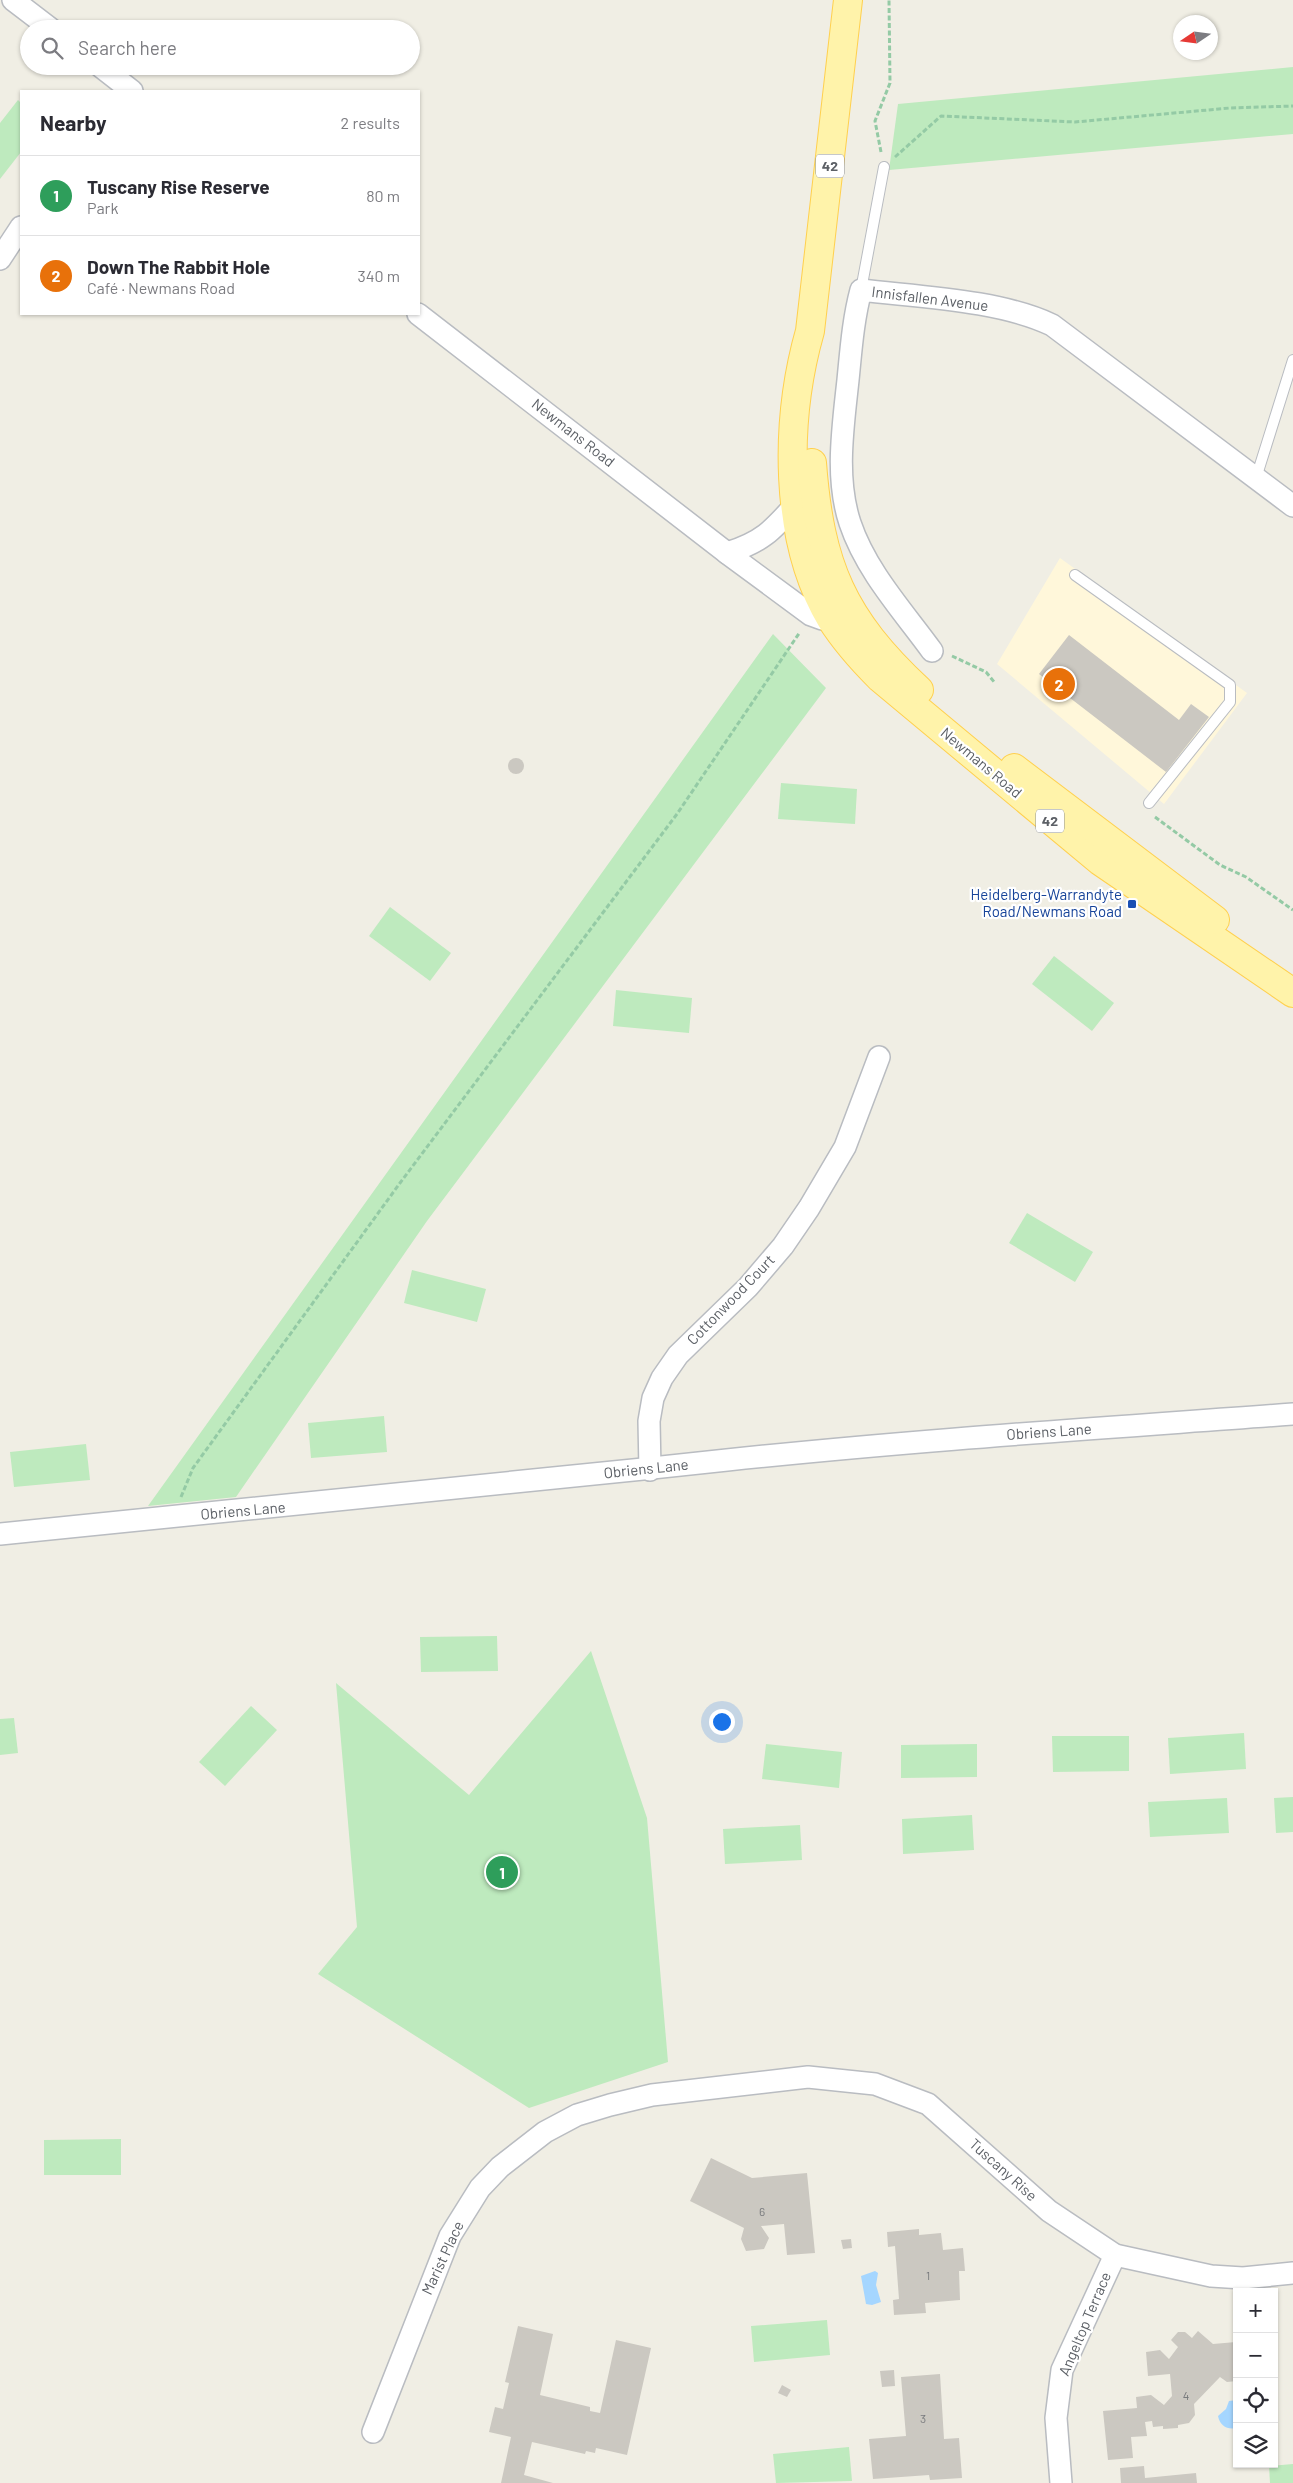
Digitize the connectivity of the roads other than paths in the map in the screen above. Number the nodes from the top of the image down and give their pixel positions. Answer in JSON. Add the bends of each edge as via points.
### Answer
{"nodes":[{"id":1,"x":13,"y":0,"type":"edge"},
{"id":2,"x":848,"y":0,"type":"edge"},
{"id":3,"x":39,"y":20,"type":"edge"},
{"id":4,"x":111,"y":75,"type":"edge"},
{"id":5,"x":127,"y":89,"type":"edge"},
{"id":6,"x":884,"y":167,"type":"road end"},
{"id":7,"x":20,"y":229,"type":"edge"},
{"id":8,"x":0,"y":259,"type":"edge"},
{"id":9,"x":860,"y":290,"type":"junction"},
{"id":10,"x":419,"y":315,"type":"edge"},
{"id":11,"x":810,"y":331,"type":"junction"},
{"id":12,"x":1293,"y":360,"type":"edge"},
{"id":13,"x":1256,"y":478,"type":"junction"},
{"id":14,"x":796,"y":504,"type":"junction"},
{"id":15,"x":1293,"y":506,"type":"edge"},
{"id":16,"x":727,"y":553,"type":"junction"},
{"id":17,"x":1075,"y":575,"type":"dead end"},
{"id":18,"x":832,"y":617,"type":"junction"},
{"id":19,"x":932,"y":651,"type":"road end"},
{"id":20,"x":1149,"y":803,"type":"dead end"},
{"id":21,"x":1293,"y":980,"type":"edge"},
{"id":22,"x":1293,"y":993,"type":"edge"},
{"id":23,"x":879,"y":1056,"type":"dead end"},
{"id":24,"x":1293,"y":1414,"type":"edge"},
{"id":25,"x":650,"y":1470,"type":"junction"},
{"id":26,"x":0,"y":1534,"type":"edge"},
{"id":27,"x":710,"y":2087,"type":"joint"},
{"id":28,"x":1115,"y":2255,"type":"junction"},
{"id":29,"x":1293,"y":2273,"type":"edge"},
{"id":30,"x":374,"y":2432,"type":"dead end"},
{"id":31,"x":1060,"y":2483,"type":"edge"}],
"edges":[{"from":1,"to":3,"type":"street"},
{"from":2,"to":11,"type":"main road","number":"42"},
{"from":4,"to":5,"type":"street"},
{"from":6,"to":9,"type":"lane"},
{"from":7,"to":8,"type":"street"},
{"from":9,"to":13,"type":"street","name":"Innisfallen Avenue","via":[[997,307],[1036,317],[1076,342]]},
{"from":9,"to":19,"type":"street","name":"Innisfallen Avenue","via":[[854,314],[845,408],[843,500],[862,550]]},
{"from":10,"to":16,"type":"street","name":"Newmans Road"},
{"from":11,"to":14,"type":"main road","number":"42","via":[[799,368],[794,432]]},
{"from":11,"to":18,"type":"main road","number":"42","via":[[810,440],[814,497],[834,579]]},
{"from":12,"to":13,"type":"lane"},
{"from":13,"to":15,"type":"street","name":"Innisfallen Avenue"},
{"from":14,"to":16,"type":"street","via":[[764,538]]},
{"from":14,"to":18,"type":"main road","number":"42","via":[[806,559]]},
{"from":16,"to":18,"type":"street","name":"Newmans Road"},
{"from":17,"to":20,"type":"lane","via":[[1230,685],[1230,702]]},
{"from":18,"to":21,"type":"main road","name":"Newmans Road","number":"42","via":[[880,650],[942,711]]},
{"from":18,"to":22,"type":"main road","name":"Newmans Road","number":"42","via":[[856,653],[880,678],[1059,829],[1116,873]]},
{"from":23,"to":25,"type":"street","name":"Cottonwood Court","via":[[845,1147],[810,1208],[748,1287],[678,1355],[662,1378],[653,1398],[649,1421]]},
{"from":24,"to":25,"type":"street","name":"Obriens Lane","via":[[1009,1434]]},
{"from":25,"to":26,"type":"street","name":"Obriens Lane"},
{"from":27,"to":28,"type":"street","name":"Tuscany Rise","via":[[808,2077],[875,2084],[928,2104],[1049,2211]]},
{"from":27,"to":30,"type":"street","name":"Marist Place","via":[[652,2095],[577,2116],[545,2132],[500,2167],[480,2188],[450,2236]]},
{"from":28,"to":29,"type":"street","name":"Tuscany Rise","via":[[1211,2276],[1242,2278]]},
{"from":28,"to":31,"type":"street","name":"Angeltop Terrace","via":[[1062,2370],[1056,2418]]}]}
